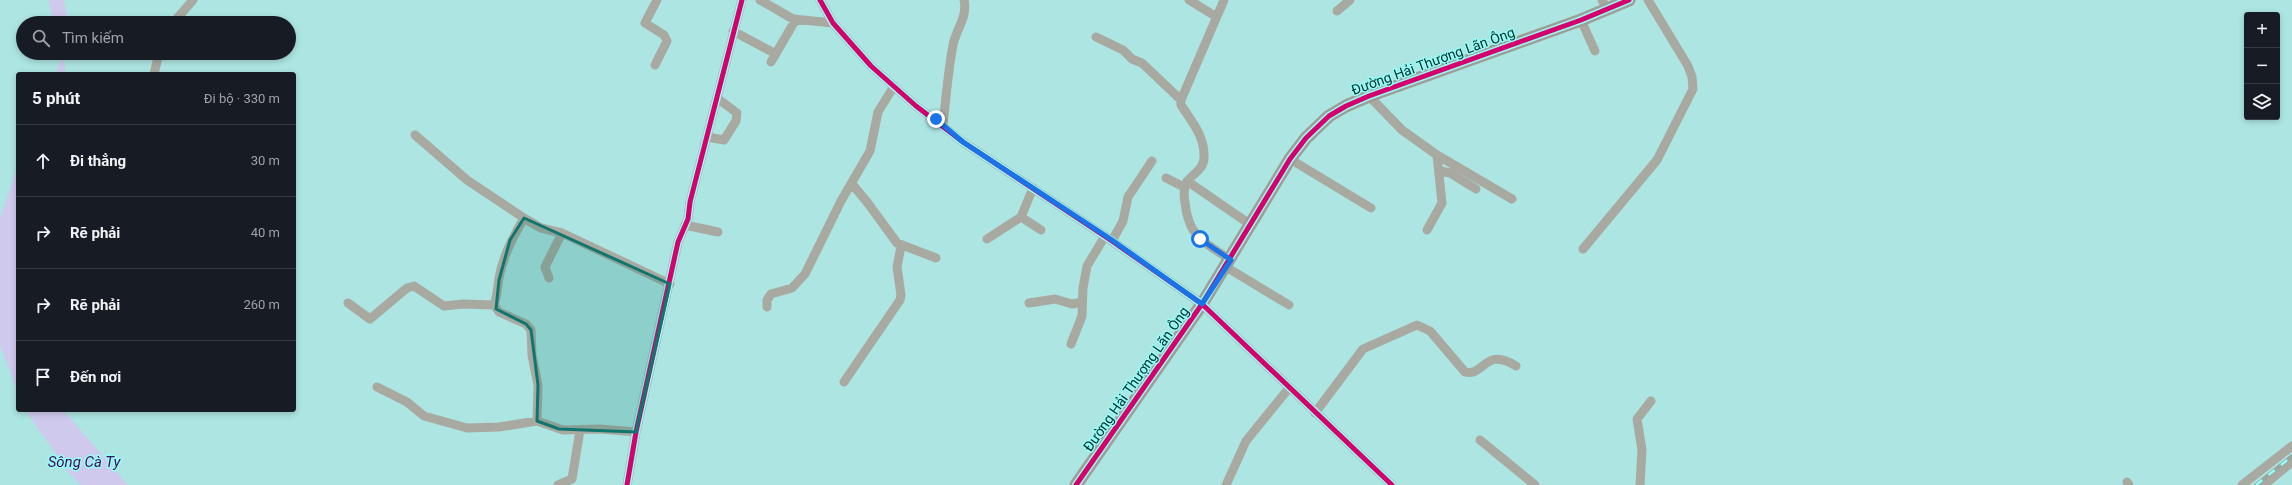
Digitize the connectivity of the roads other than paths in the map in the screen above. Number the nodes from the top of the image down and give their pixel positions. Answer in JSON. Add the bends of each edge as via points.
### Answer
{"nodes":[{"id":1,"x":193,"y":0,"type":"edge"},
{"id":2,"x":657,"y":0,"type":"edge"},
{"id":3,"x":742,"y":0,"type":"edge"},
{"id":4,"x":760,"y":0,"type":"edge"},
{"id":5,"x":820,"y":0,"type":"edge"},
{"id":6,"x":964,"y":0,"type":"edge"},
{"id":7,"x":1189,"y":0,"type":"edge"},
{"id":8,"x":1224,"y":0,"type":"edge"},
{"id":9,"x":1350,"y":0,"type":"edge"},
{"id":10,"x":1629,"y":0,"type":"edge"},
{"id":11,"x":1648,"y":0,"type":"edge"},
{"id":12,"x":1604,"y":5,"type":"edge"},
{"id":13,"x":1337,"y":11,"type":"dead end"},
{"id":14,"x":179,"y":16,"type":"edge"},
{"id":15,"x":1215,"y":16,"type":"junction"},
{"id":16,"x":796,"y":19,"type":"junction"},
{"id":17,"x":1581,"y":20,"type":"junction"},
{"id":18,"x":833,"y":23,"type":"junction"},
{"id":19,"x":733,"y":32,"type":"junction"},
{"id":20,"x":1096,"y":37,"type":"dead end"},
{"id":21,"x":1595,"y":51,"type":"dead end"},
{"id":22,"x":157,"y":60,"type":"edge"},
{"id":23,"x":655,"y":65,"type":"dead end"},
{"id":24,"x":154,"y":72,"type":"edge"},
{"id":25,"x":894,"y":86,"type":"junction"},
{"id":26,"x":1369,"y":96,"type":"junction"},
{"id":27,"x":717,"y":98,"type":"junction"},
{"id":28,"x":1181,"y":100,"type":"junction"},
{"id":29,"x":943,"y":125,"type":"junction"},
{"id":30,"x":414,"y":135,"type":"dead end"},
{"id":31,"x":707,"y":137,"type":"junction"},
{"id":32,"x":1437,"y":156,"type":"junction"},
{"id":33,"x":1290,"y":159,"type":"junction"},
{"id":34,"x":1152,"y":161,"type":"dead end"},
{"id":35,"x":1440,"y":171,"type":"junction"},
{"id":36,"x":1166,"y":178,"type":"dead end"},
{"id":37,"x":852,"y":184,"type":"junction"},
{"id":38,"x":1186,"y":184,"type":"junction"},
{"id":39,"x":1033,"y":188,"type":"junction"},
{"id":40,"x":1476,"y":190,"type":"dead end"},
{"id":41,"x":1512,"y":199,"type":"dead end"},
{"id":42,"x":1371,"y":208,"type":"dead end"},
{"id":43,"x":1020,"y":217,"type":"junction"},
{"id":44,"x":524,"y":218,"type":"junction"},
{"id":45,"x":685,"y":225,"type":"junction"},
{"id":46,"x":1251,"y":225,"type":"junction"},
{"id":47,"x":1041,"y":230,"type":"dead end"},
{"id":48,"x":1427,"y":230,"type":"dead end"},
{"id":49,"x":718,"y":232,"type":"dead end"},
{"id":50,"x":562,"y":233,"type":"junction"},
{"id":51,"x":1109,"y":238,"type":"junction"},
{"id":52,"x":988,"y":239,"type":"dead end"},
{"id":53,"x":901,"y":246,"type":"junction"},
{"id":54,"x":1583,"y":249,"type":"dead end"},
{"id":55,"x":936,"y":258,"type":"dead end"},
{"id":56,"x":1228,"y":264,"type":"junction"},
{"id":57,"x":549,"y":278,"type":"dead end"},
{"id":58,"x":670,"y":284,"type":"junction"},
{"id":59,"x":1082,"y":302,"type":"junction"},
{"id":60,"x":348,"y":303,"type":"dead end"},
{"id":61,"x":1029,"y":303,"type":"dead end"},
{"id":62,"x":1202,"y":304,"type":"junction"},
{"id":63,"x":494,"y":305,"type":"junction"},
{"id":64,"x":1289,"y":305,"type":"dead end"},
{"id":65,"x":767,"y":307,"type":"dead end"},
{"id":66,"x":1071,"y":344,"type":"dead end"},
{"id":67,"x":1516,"y":366,"type":"dead end"},
{"id":68,"x":844,"y":382,"type":"dead end"},
{"id":69,"x":377,"y":386,"type":"dead end"},
{"id":70,"x":1289,"y":388,"type":"junction"},
{"id":71,"x":1651,"y":401,"type":"dead end"},
{"id":72,"x":1315,"y":413,"type":"junction"},
{"id":73,"x":536,"y":421,"type":"junction"},
{"id":74,"x":580,"y":430,"type":"junction"},
{"id":75,"x":636,"y":432,"type":"junction"},
{"id":76,"x":1480,"y":440,"type":"dead end"},
{"id":77,"x":2292,"y":446,"type":"edge"},
{"id":78,"x":2292,"y":462,"type":"edge"},
{"id":79,"x":558,"y":485,"type":"edge"},
{"id":80,"x":628,"y":485,"type":"edge"},
{"id":81,"x":1076,"y":485,"type":"edge"},
{"id":82,"x":1226,"y":485,"type":"edge"},
{"id":83,"x":1392,"y":485,"type":"edge"},
{"id":84,"x":1535,"y":485,"type":"edge"},
{"id":85,"x":1640,"y":485,"type":"edge"},
{"id":86,"x":2242,"y":485,"type":"edge"},
{"id":87,"x":2264,"y":485,"type":"edge"}],
"edges":[{"from":1,"to":14,"type":"street"},
{"from":2,"to":23,"type":"street","via":[[645,20],[647,25],[664,35],[666,41]]},
{"from":3,"to":19,"type":"street"},
{"from":4,"to":16,"type":"street"},
{"from":5,"to":18,"type":"street"},
{"from":6,"to":29,"type":"street","via":[[964,16],[953,45],[948,73]]},
{"from":7,"to":15,"type":"street"},
{"from":8,"to":15,"type":"street"},
{"from":9,"to":13,"type":"street"},
{"from":10,"to":12,"type":"street","name":"Đường Hải Thượng Lãn Ông"},
{"from":11,"to":54,"type":"street","via":[[1688,66],[1693,89],[1657,160]]},
{"from":12,"to":17,"type":"street","name":"Đường Hải Thượng Lãn Ông"},
{"from":15,"to":28,"type":"street"},
{"from":16,"to":18,"type":"street"},
{"from":16,"to":19,"type":"street","via":[[773,58]]},
{"from":17,"to":21,"type":"street"},
{"from":17,"to":26,"type":"street","name":"Đường Hải Thượng Lãn Ông"},
{"from":18,"to":25,"type":"street","via":[[871,66]]},
{"from":19,"to":27,"type":"street"},
{"from":20,"to":28,"type":"street","via":[[1142,63]]},
{"from":22,"to":24,"type":"street"},
{"from":25,"to":29,"type":"street"},
{"from":25,"to":37,"type":"street","via":[[878,112],[870,151]]},
{"from":26,"to":32,"type":"street","via":[[1402,130]]},
{"from":26,"to":33,"type":"street","name":"Đường Hải Thượng Lãn Ông","via":[[1328,116]]},
{"from":27,"to":31,"type":"street"},
{"from":27,"to":31,"type":"street","via":[[737,113],[736,121],[724,140]]},
{"from":28,"to":38,"type":"street","via":[[1182,107],[1200,135],[1204,153],[1203,164]]},
{"from":29,"to":39,"type":"street","via":[[968,146]]},
{"from":30,"to":44,"type":"street","via":[[467,180]]},
{"from":31,"to":45,"type":"street"},
{"from":32,"to":35,"type":"street"},
{"from":32,"to":41,"type":"street"},
{"from":33,"to":42,"type":"street"},
{"from":33,"to":46,"type":"street","name":"Đường Hải Thượng Lãn Ông"},
{"from":34,"to":51,"type":"street","via":[[1128,197],[1123,221]]},
{"from":35,"to":40,"type":"street","via":[[1450,174]]},
{"from":35,"to":48,"type":"street","via":[[1442,203]]},
{"from":36,"to":38,"type":"street"},
{"from":37,"to":53,"type":"street","via":[[893,240]]},
{"from":37,"to":65,"type":"street","via":[[805,274],[792,288],[771,294],[767,300]]},
{"from":38,"to":46,"type":"street"},
{"from":38,"to":56,"type":"street","via":[[1186,210],[1190,228]]},
{"from":39,"to":43,"type":"street"},
{"from":39,"to":51,"type":"street"},
{"from":43,"to":47,"type":"street"},
{"from":43,"to":52,"type":"street"},
{"from":44,"to":50,"type":"street","via":[[546,230]]},
{"from":44,"to":63,"type":"street","via":[[510,240]]},
{"from":45,"to":49,"type":"street"},
{"from":45,"to":58,"type":"street","via":[[678,242]]},
{"from":46,"to":56,"type":"street","name":"Đường Hải Thượng Lãn Ông"},
{"from":50,"to":57,"type":"street","via":[[545,267]]},
{"from":50,"to":58,"type":"street"},
{"from":51,"to":59,"type":"street","via":[[1088,266]]},
{"from":51,"to":62,"type":"street"},
{"from":53,"to":55,"type":"street"},
{"from":53,"to":68,"type":"street","via":[[896,267],[900,300]]},
{"from":56,"to":62,"type":"street","name":"Đường Hải Thượng Lãn Ông"},
{"from":56,"to":64,"type":"street"},
{"from":58,"to":75,"type":"street"},
{"from":59,"to":61,"type":"street","via":[[1072,304],[1055,299]]},
{"from":59,"to":66,"type":"street","via":[[1082,316]]},
{"from":60,"to":63,"type":"street","via":[[370,319],[407,288],[414,286],[444,306]]},
{"from":62,"to":70,"type":"street"},
{"from":62,"to":81,"type":"street","name":"Đường Hải Thượng Lãn Ông"},
{"from":63,"to":73,"type":"street","via":[[499,312],[520,320],[531,330],[532,355],[538,385]]},
{"from":67,"to":72,"type":"street","via":[[1496,358],[1474,371],[1466,372],[1430,331],[1417,325],[1363,349]]},
{"from":69,"to":73,"type":"street","via":[[401,398],[424,416],[467,428],[499,427]]},
{"from":70,"to":72,"type":"street"},
{"from":70,"to":82,"type":"street","via":[[1246,441]]},
{"from":71,"to":85,"type":"street","via":[[1637,419],[1642,450]]},
{"from":72,"to":83,"type":"street"},
{"from":73,"to":74,"type":"street","via":[[559,429]]},
{"from":74,"to":75,"type":"street"},
{"from":74,"to":79,"type":"street","via":[[572,479]]},
{"from":75,"to":80,"type":"street"},
{"from":76,"to":84,"type":"street"},
{"from":77,"to":86,"type":"street"},
{"from":78,"to":87,"type":"street"}]}
